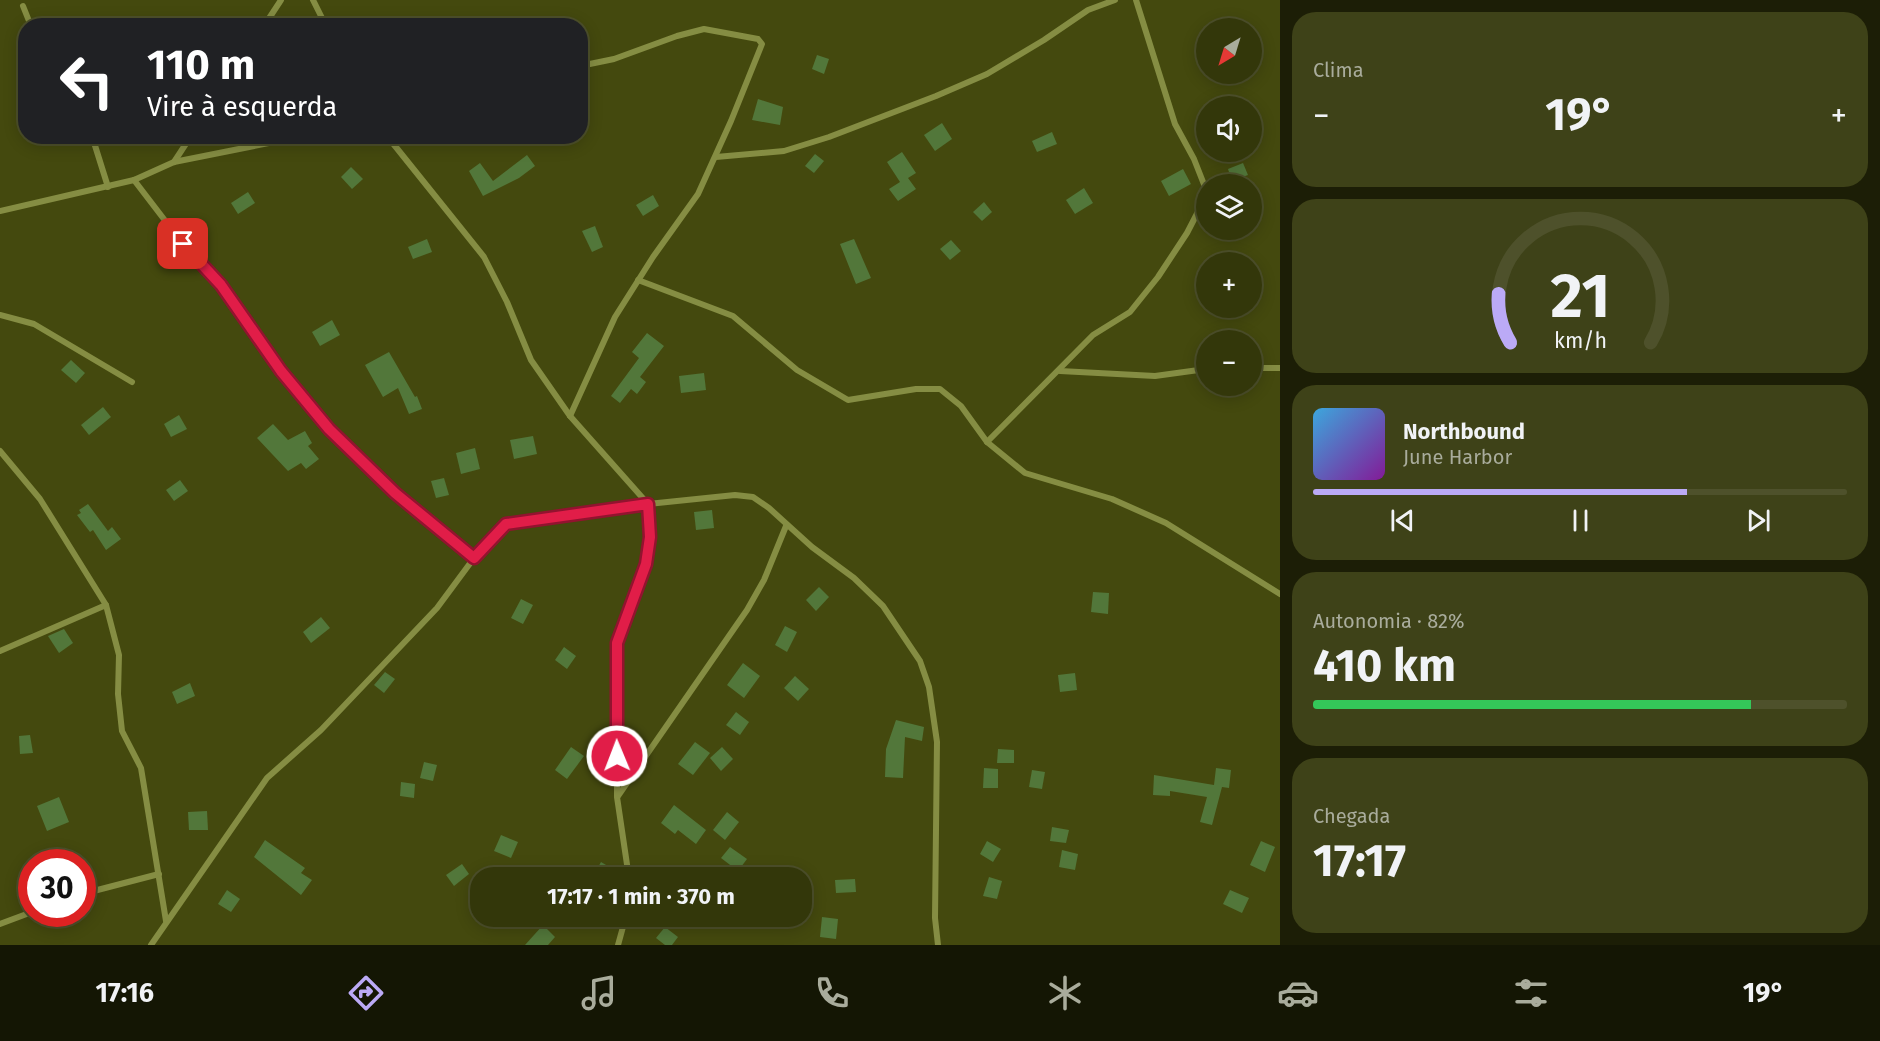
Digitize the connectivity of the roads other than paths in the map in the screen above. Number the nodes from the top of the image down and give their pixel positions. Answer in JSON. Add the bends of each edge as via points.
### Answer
{"nodes":[{"id":1,"x":281,"y":0,"type":"edge"},
{"id":2,"x":313,"y":0,"type":"edge"},
{"id":3,"x":1115,"y":0,"type":"edge"},
{"id":4,"x":1136,"y":0,"type":"edge"},
{"id":5,"x":23,"y":6,"type":"dead end"},
{"id":6,"x":28,"y":18,"type":"edge"},
{"id":7,"x":269,"y":18,"type":"edge"},
{"id":8,"x":322,"y":18,"type":"edge"},
{"id":9,"x":588,"y":64,"type":"edge"},
{"id":10,"x":95,"y":144,"type":"edge"},
{"id":11,"x":186,"y":144,"type":"edge"},
{"id":12,"x":264,"y":144,"type":"edge"},
{"id":13,"x":393,"y":144,"type":"edge"},
{"id":14,"x":716,"y":157,"type":"junction"},
{"id":15,"x":174,"y":162,"type":"junction"},
{"id":16,"x":134,"y":180,"type":"junction"},
{"id":17,"x":108,"y":187,"type":"junction"},
{"id":18,"x":0,"y":211,"type":"edge"},
{"id":19,"x":638,"y":280,"type":"junction"},
{"id":20,"x":0,"y":315,"type":"edge"},
{"id":21,"x":1262,"y":368,"type":"edge"},
{"id":22,"x":1280,"y":368,"type":"edge"},
{"id":23,"x":1196,"y":370,"type":"edge"},
{"id":24,"x":1060,"y":371,"type":"junction"},
{"id":25,"x":132,"y":382,"type":"dead end"},
{"id":26,"x":570,"y":416,"type":"junction"},
{"id":27,"x":987,"y":442,"type":"junction"},
{"id":28,"x":0,"y":451,"type":"edge"},
{"id":29,"x":648,"y":504,"type":"junction"},
{"id":30,"x":786,"y":526,"type":"junction"},
{"id":31,"x":474,"y":558,"type":"junction"},
{"id":32,"x":1280,"y":594,"type":"edge"},
{"id":33,"x":106,"y":605,"type":"junction"},
{"id":34,"x":0,"y":651,"type":"edge"},
{"id":35,"x":617,"y":797,"type":"junction"},
{"id":36,"x":627,"y":867,"type":"edge"},
{"id":37,"x":159,"y":874,"type":"junction"},
{"id":38,"x":96,"y":890,"type":"edge"},
{"id":39,"x":18,"y":917,"type":"edge"},
{"id":40,"x":166,"y":921,"type":"junction"},
{"id":41,"x":0,"y":924,"type":"edge"},
{"id":42,"x":623,"y":927,"type":"edge"},
{"id":43,"x":151,"y":945,"type":"edge"},
{"id":44,"x":618,"y":945,"type":"edge"},
{"id":45,"x":938,"y":945,"type":"edge"}],
"edges":[{"from":1,"to":7,"type":"street"},
{"from":2,"to":8,"type":"street"},
{"from":3,"to":14,"type":"street","via":[[1088,10],[987,74],[904,108],[784,151]]},
{"from":4,"to":24,"type":"street","via":[[1175,124],[1205,187],[1203,202],[1163,268],[1130,312],[1093,335]]},
{"from":5,"to":6,"type":"street"},
{"from":9,"to":14,"type":"street","via":[[704,30],[758,39],[762,44],[760,51]]},
{"from":10,"to":17,"type":"street"},
{"from":11,"to":15,"type":"street"},
{"from":12,"to":15,"type":"street"},
{"from":13,"to":26,"type":"street","via":[[484,257],[531,360]]},
{"from":14,"to":19,"type":"street","via":[[698,194]]},
{"from":15,"to":16,"type":"street"},
{"from":16,"to":17,"type":"street"},
{"from":16,"to":31,"type":"street","via":[[183,244],[221,285],[281,371],[329,429],[395,493]]},
{"from":17,"to":18,"type":"street"},
{"from":19,"to":26,"type":"street","via":[[615,317]]},
{"from":19,"to":27,"type":"street","via":[[733,316],[797,370],[848,399],[939,389],[961,406]]},
{"from":20,"to":25,"type":"street","via":[[34,324]]},
{"from":21,"to":22,"type":"street"},
{"from":23,"to":24,"type":"street","via":[[1155,376]]},
{"from":24,"to":27,"type":"street"},
{"from":26,"to":29,"type":"street"},
{"from":27,"to":32,"type":"street","via":[[1024,473],[1112,499],[1166,523]]},
{"from":28,"to":33,"type":"street","via":[[40,499]]},
{"from":29,"to":30,"type":"street","via":[[735,495],[753,497]]},
{"from":29,"to":31,"type":"street","via":[[506,524]]},
{"from":29,"to":35,"type":"street","via":[[650,537],[646,564],[617,643]]},
{"from":30,"to":35,"type":"street","via":[[747,610]]},
{"from":30,"to":45,"type":"street","via":[[841,567],[883,606],[923,670],[938,742]]},
{"from":31,"to":40,"type":"street","via":[[437,608],[321,730],[267,778]]},
{"from":33,"to":34,"type":"street"},
{"from":33,"to":37,"type":"street","via":[[119,655],[122,731],[141,768]]},
{"from":35,"to":36,"type":"street"},
{"from":37,"to":38,"type":"street"},
{"from":37,"to":40,"type":"street"},
{"from":39,"to":41,"type":"street"},
{"from":40,"to":43,"type":"street"},
{"from":42,"to":44,"type":"street"}]}
